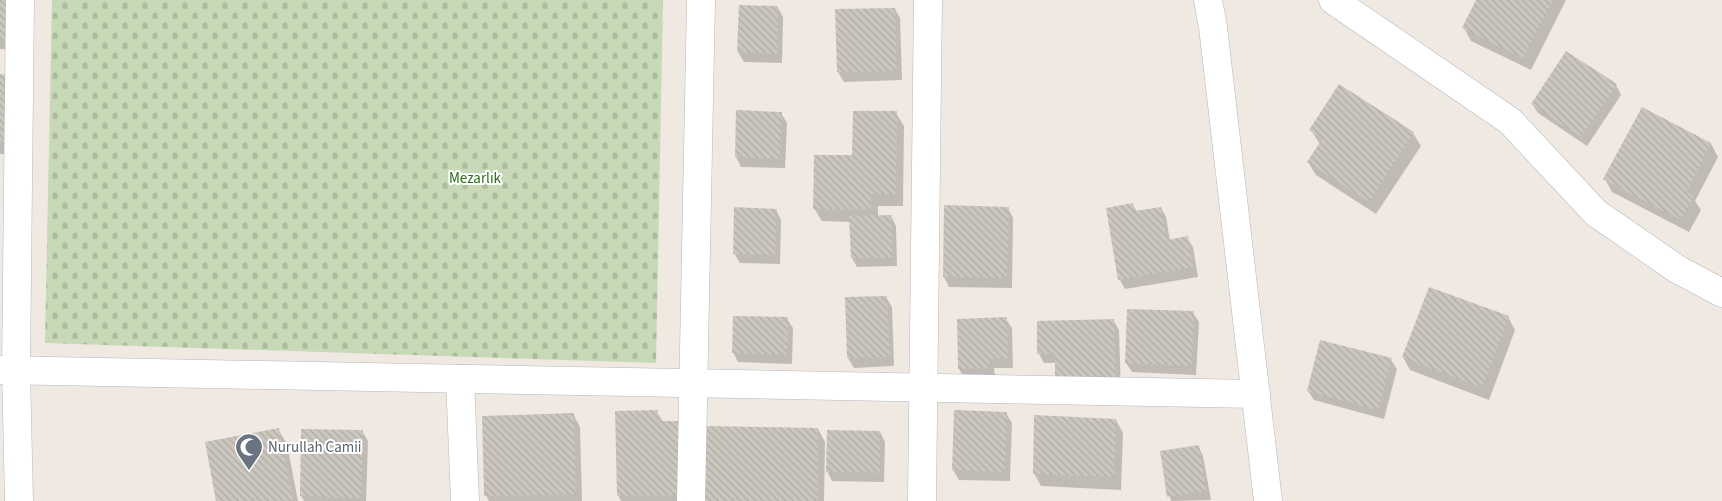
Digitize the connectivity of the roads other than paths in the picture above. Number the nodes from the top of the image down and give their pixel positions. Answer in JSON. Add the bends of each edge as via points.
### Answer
{"nodes":[{"id":1,"x":20,"y":0,"type":"edge"},
{"id":2,"x":701,"y":0,"type":"edge"},
{"id":3,"x":928,"y":0,"type":"edge"},
{"id":4,"x":1208,"y":0,"type":"edge"},
{"id":5,"x":1333,"y":0,"type":"edge"},
{"id":6,"x":1722,"y":293,"type":"edge"},
{"id":7,"x":8,"y":370,"type":"edge"},
{"id":8,"x":460,"y":379,"type":"junction"},
{"id":9,"x":693,"y":383,"type":"junction"},
{"id":10,"x":925,"y":388,"type":"junction"},
{"id":11,"x":1256,"y":394,"type":"junction"},
{"id":12,"x":19,"y":501,"type":"edge"},
{"id":13,"x":465,"y":501,"type":"edge"},
{"id":14,"x":691,"y":501,"type":"edge"},
{"id":15,"x":922,"y":501,"type":"edge"},
{"id":16,"x":1268,"y":501,"type":"edge"}],
"edges":[{"from":1,"to":7,"type":"street"},
{"from":2,"to":9,"type":"street"},
{"from":3,"to":10,"type":"street"},
{"from":4,"to":11,"type":"street"},
{"from":5,"to":6,"type":"street","via":[[1510,121],[1596,212],[1677,269]]},
{"from":7,"to":8,"type":"street"},
{"from":7,"to":12,"type":"street"},
{"from":8,"to":9,"type":"street"},
{"from":8,"to":13,"type":"street"},
{"from":9,"to":10,"type":"street"},
{"from":9,"to":14,"type":"street"},
{"from":10,"to":11,"type":"street"},
{"from":10,"to":15,"type":"street"},
{"from":11,"to":16,"type":"street"}]}
